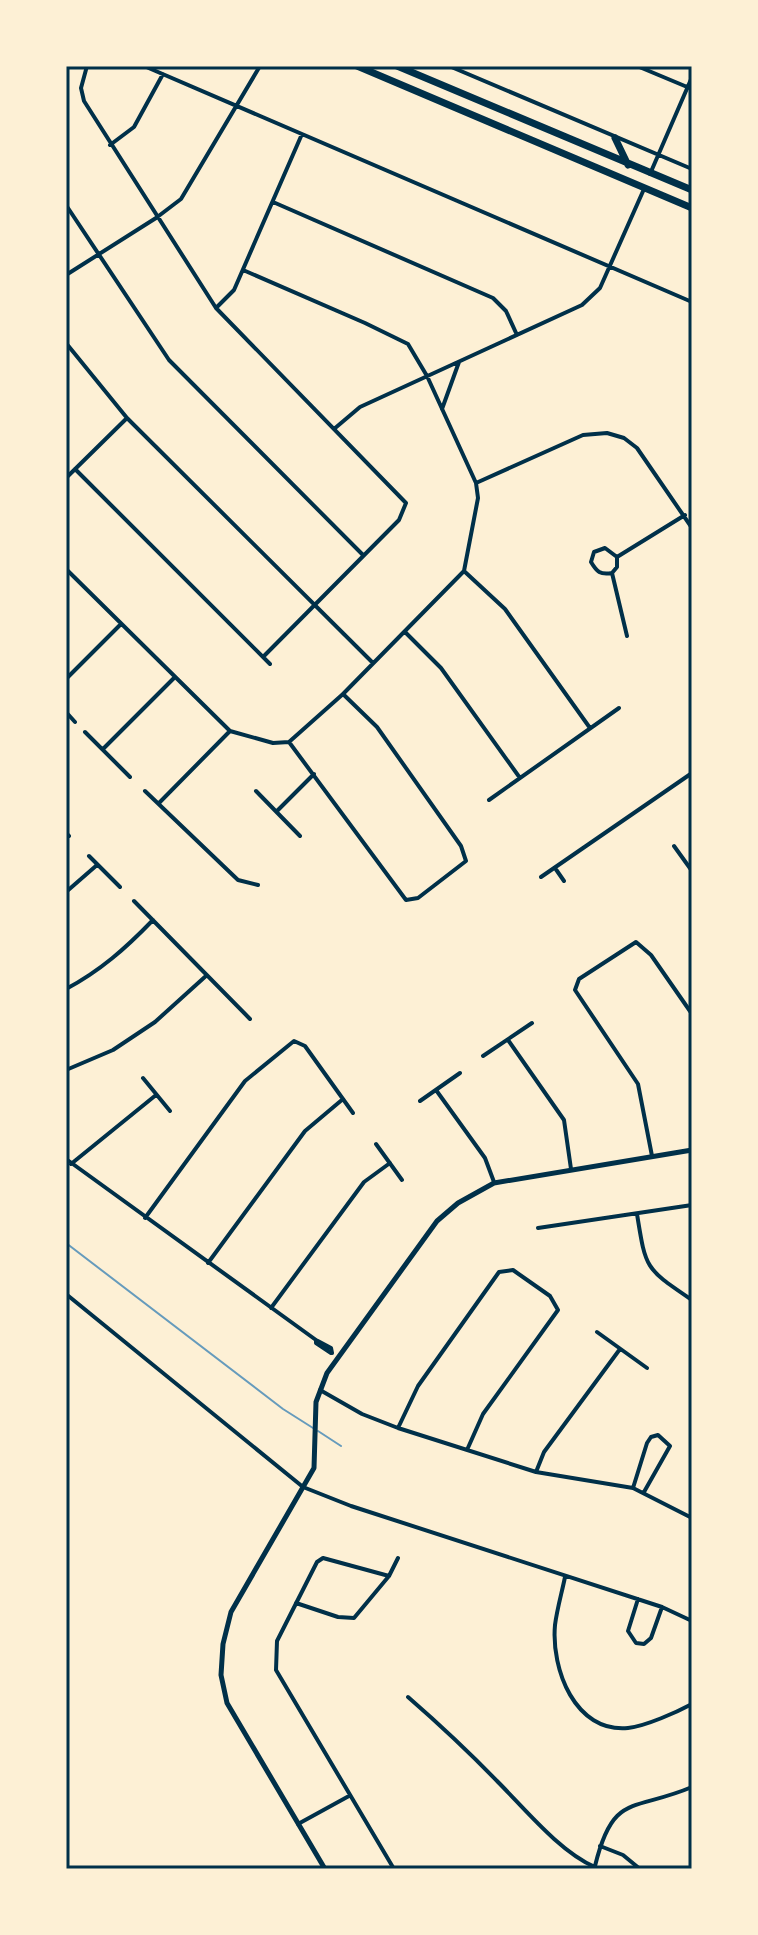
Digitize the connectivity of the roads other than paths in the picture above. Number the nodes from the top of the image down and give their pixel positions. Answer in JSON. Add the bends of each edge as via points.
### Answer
{"nodes":[{"id":1,"x":87,"y":66,"type":"edge"},
{"id":2,"x":144,"y":66,"type":"edge"},
{"id":3,"x":260,"y":66,"type":"edge"},
{"id":4,"x":357,"y":66,"type":"edge"},
{"id":5,"x":397,"y":66,"type":"edge"},
{"id":6,"x":449,"y":66,"type":"edge"},
{"id":7,"x":637,"y":66,"type":"edge"},
{"id":8,"x":163,"y":74,"type":"junction"},
{"id":9,"x":692,"y":77,"type":"edge"},
{"id":10,"x":690,"y":89,"type":"edge"},
{"id":11,"x":236,"y":105,"type":"junction"},
{"id":12,"x":302,"y":134,"type":"junction"},
{"id":13,"x":615,"y":138,"type":"junction"},
{"id":14,"x":110,"y":145,"type":"junction"},
{"id":15,"x":658,"y":156,"type":"junction"},
{"id":16,"x":628,"y":165,"type":"junction"},
{"id":17,"x":692,"y":169,"type":"edge"},
{"id":18,"x":650,"y":174,"type":"junction"},
{"id":19,"x":644,"y":189,"type":"junction"},
{"id":20,"x":692,"y":190,"type":"edge"},
{"id":21,"x":273,"y":202,"type":"junction"},
{"id":22,"x":66,"y":205,"type":"edge"},
{"id":23,"x":692,"y":208,"type":"edge"},
{"id":24,"x":156,"y":218,"type":"junction"},
{"id":25,"x":98,"y":255,"type":"junction"},
{"id":26,"x":611,"y":267,"type":"junction"},
{"id":27,"x":243,"y":270,"type":"junction"},
{"id":28,"x":66,"y":275,"type":"edge"},
{"id":29,"x":692,"y":302,"type":"edge"},
{"id":30,"x":216,"y":308,"type":"junction"},
{"id":31,"x":517,"y":335,"type":"junction"},
{"id":32,"x":66,"y":343,"type":"edge"},
{"id":33,"x":459,"y":362,"type":"junction"},
{"id":34,"x":427,"y":376,"type":"junction"},
{"id":35,"x":442,"y":409,"type":"junction"},
{"id":36,"x":127,"y":418,"type":"junction"},
{"id":37,"x":334,"y":429,"type":"junction"},
{"id":38,"x":75,"y":469,"type":"junction"},
{"id":39,"x":66,"y":478,"type":"edge"},
{"id":40,"x":476,"y":483,"type":"junction"},
{"id":41,"x":685,"y":515,"type":"junction"},
{"id":42,"x":692,"y":528,"type":"edge"},
{"id":43,"x":363,"y":555,"type":"junction"},
{"id":44,"x":617,"y":557,"type":"junction"},
{"id":45,"x":67,"y":570,"type":"edge"},
{"id":46,"x":464,"y":571,"type":"junction"},
{"id":47,"x":612,"y":573,"type":"junction"},
{"id":48,"x":314,"y":605,"type":"junction"},
{"id":49,"x":121,"y":624,"type":"junction"},
{"id":50,"x":405,"y":632,"type":"junction"},
{"id":51,"x":627,"y":636,"type":"dead end"},
{"id":52,"x":263,"y":657,"type":"junction"},
{"id":53,"x":373,"y":663,"type":"junction"},
{"id":54,"x":270,"y":664,"type":"dead end"},
{"id":55,"x":175,"y":677,"type":"junction"},
{"id":56,"x":66,"y":679,"type":"edge"},
{"id":57,"x":343,"y":694,"type":"junction"},
{"id":58,"x":619,"y":708,"type":"dead end"},
{"id":59,"x":66,"y":712,"type":"edge"},
{"id":60,"x":75,"y":722,"type":"dead end"},
{"id":61,"x":590,"y":728,"type":"junction"},
{"id":62,"x":230,"y":731,"type":"junction"},
{"id":63,"x":85,"y":732,"type":"dead end"},
{"id":64,"x":289,"y":742,"type":"junction"},
{"id":65,"x":103,"y":749,"type":"junction"},
{"id":66,"x":692,"y":773,"type":"edge"},
{"id":67,"x":314,"y":774,"type":"junction"},
{"id":68,"x":130,"y":777,"type":"dead end"},
{"id":69,"x":520,"y":778,"type":"junction"},
{"id":70,"x":145,"y":791,"type":"dead end"},
{"id":71,"x":256,"y":791,"type":"dead end"},
{"id":72,"x":489,"y":800,"type":"dead end"},
{"id":73,"x":159,"y":803,"type":"junction"},
{"id":74,"x":277,"y":811,"type":"junction"},
{"id":75,"x":300,"y":836,"type":"dead end"},
{"id":76,"x":674,"y":846,"type":"dead end"},
{"id":77,"x":89,"y":856,"type":"dead end"},
{"id":78,"x":97,"y":865,"type":"junction"},
{"id":79,"x":555,"y":868,"type":"junction"},
{"id":80,"x":692,"y":871,"type":"edge"},
{"id":81,"x":541,"y":877,"type":"dead end"},
{"id":82,"x":564,"y":881,"type":"dead end"},
{"id":83,"x":258,"y":885,"type":"dead end"},
{"id":84,"x":120,"y":887,"type":"dead end"},
{"id":85,"x":66,"y":892,"type":"edge"},
{"id":86,"x":134,"y":901,"type":"dead end"},
{"id":87,"x":153,"y":920,"type":"junction"},
{"id":88,"x":207,"y":975,"type":"junction"},
{"id":89,"x":66,"y":989,"type":"edge"},
{"id":90,"x":692,"y":1014,"type":"edge"},
{"id":91,"x":250,"y":1019,"type":"dead end"},
{"id":92,"x":532,"y":1023,"type":"dead end"},
{"id":93,"x":508,"y":1040,"type":"junction"},
{"id":94,"x":483,"y":1056,"type":"dead end"},
{"id":95,"x":66,"y":1070,"type":"edge"},
{"id":96,"x":460,"y":1073,"type":"dead end"},
{"id":97,"x":143,"y":1078,"type":"dead end"},
{"id":98,"x":436,"y":1090,"type":"junction"},
{"id":99,"x":156,"y":1095,"type":"junction"},
{"id":100,"x":343,"y":1099,"type":"junction"},
{"id":101,"x":420,"y":1101,"type":"dead end"},
{"id":102,"x":170,"y":1111,"type":"dead end"},
{"id":103,"x":353,"y":1113,"type":"dead end"},
{"id":104,"x":376,"y":1144,"type":"dead end"},
{"id":105,"x":692,"y":1150,"type":"edge"},
{"id":106,"x":652,"y":1156,"type":"junction"},
{"id":107,"x":66,"y":1159,"type":"edge"},
{"id":108,"x":390,"y":1163,"type":"junction"},
{"id":109,"x":71,"y":1164,"type":"junction"},
{"id":110,"x":571,"y":1169,"type":"junction"},
{"id":111,"x":402,"y":1180,"type":"dead end"},
{"id":112,"x":494,"y":1183,"type":"junction"},
{"id":113,"x":692,"y":1205,"type":"edge"},
{"id":114,"x":637,"y":1214,"type":"junction"},
{"id":115,"x":145,"y":1218,"type":"junction"},
{"id":116,"x":538,"y":1228,"type":"dead end"},
{"id":117,"x":208,"y":1263,"type":"junction"},
{"id":118,"x":66,"y":1294,"type":"edge"},
{"id":119,"x":692,"y":1300,"type":"edge"},
{"id":120,"x":271,"y":1308,"type":"junction"},
{"id":121,"x":597,"y":1332,"type":"dead end"},
{"id":122,"x":620,"y":1349,"type":"junction"},
{"id":123,"x":335,"y":1355,"type":"junction"},
{"id":124,"x":647,"y":1368,"type":"dead end"},
{"id":125,"x":318,"y":1389,"type":"junction"},
{"id":126,"x":398,"y":1428,"type":"junction"},
{"id":127,"x":467,"y":1450,"type":"junction"},
{"id":128,"x":536,"y":1472,"type":"junction"},
{"id":129,"x":303,"y":1487,"type":"junction"},
{"id":130,"x":633,"y":1488,"type":"junction"},
{"id":131,"x":644,"y":1492,"type":"junction"},
{"id":132,"x":692,"y":1518,"type":"edge"},
{"id":133,"x":398,"y":1558,"type":"dead end"},
{"id":134,"x":389,"y":1576,"type":"junction"},
{"id":135,"x":565,"y":1576,"type":"junction"},
{"id":136,"x":638,"y":1599,"type":"junction"},
{"id":137,"x":296,"y":1603,"type":"junction"},
{"id":138,"x":662,"y":1607,"type":"junction"},
{"id":139,"x":692,"y":1621,"type":"edge"},
{"id":140,"x":408,"y":1697,"type":"dead end"},
{"id":141,"x":692,"y":1704,"type":"edge"},
{"id":142,"x":692,"y":1787,"type":"edge"},
{"id":143,"x":349,"y":1796,"type":"junction"},
{"id":144,"x":298,"y":1824,"type":"junction"},
{"id":145,"x":600,"y":1846,"type":"junction"},
{"id":146,"x":595,"y":1868,"type":"edge"},
{"id":147,"x":325,"y":1869,"type":"edge"},
{"id":148,"x":394,"y":1869,"type":"edge"},
{"id":149,"x":640,"y":1869,"type":"edge"}],
"edges":[{"from":1,"to":14,"type":"street","via":[[81,88],[84,101]]},
{"from":2,"to":8,"type":"street"},
{"from":3,"to":11,"type":"street"},
{"from":4,"to":19,"type":"highway"},
{"from":5,"to":16,"type":"highway"},
{"from":6,"to":13,"type":"street"},
{"from":7,"to":10,"type":"street"},
{"from":8,"to":11,"type":"street"},
{"from":8,"to":14,"type":"street","via":[[134,127]]},
{"from":9,"to":10,"type":"street"},
{"from":10,"to":15,"type":"street"},
{"from":11,"to":12,"type":"street"},
{"from":11,"to":24,"type":"street","via":[[181,199]]},
{"from":12,"to":21,"type":"street"},
{"from":12,"to":26,"type":"street"},
{"from":13,"to":15,"type":"street"},
{"from":13,"to":16,"type":"highway"},
{"from":14,"to":24,"type":"street"},
{"from":15,"to":17,"type":"street"},
{"from":15,"to":18,"type":"street"},
{"from":16,"to":18,"type":"highway"},
{"from":18,"to":20,"type":"highway"},
{"from":19,"to":23,"type":"highway"},
{"from":19,"to":26,"type":"street"},
{"from":21,"to":27,"type":"street"},
{"from":21,"to":31,"type":"street","via":[[493,298]]},
{"from":22,"to":25,"type":"street"},
{"from":24,"to":25,"type":"street"},
{"from":24,"to":30,"type":"street"},
{"from":25,"to":28,"type":"street"},
{"from":25,"to":43,"type":"street","via":[[169,360]]},
{"from":26,"to":29,"type":"street"},
{"from":26,"to":31,"type":"street","via":[[582,305]]},
{"from":27,"to":30,"type":"street","via":[[234,290]]},
{"from":27,"to":34,"type":"street","via":[[408,344]]},
{"from":30,"to":37,"type":"street"},
{"from":31,"to":33,"type":"street"},
{"from":32,"to":36,"type":"street"},
{"from":33,"to":34,"type":"street"},
{"from":33,"to":35,"type":"street"},
{"from":34,"to":35,"type":"street"},
{"from":34,"to":37,"type":"street","via":[[360,407]]},
{"from":35,"to":40,"type":"street"},
{"from":36,"to":38,"type":"street"},
{"from":36,"to":48,"type":"street"},
{"from":37,"to":43,"type":"street","via":[[406,503],[399,520]]},
{"from":38,"to":39,"type":"street"},
{"from":38,"to":52,"type":"street"},
{"from":40,"to":41,"type":"street","via":[[583,435],[607,433],[637,448]]},
{"from":40,"to":46,"type":"street","via":[[478,498]]},
{"from":41,"to":42,"type":"street"},
{"from":41,"to":44,"type":"street"},
{"from":43,"to":48,"type":"street"},
{"from":44,"to":47,"type":"street"},
{"from":44,"to":47,"type":"street","via":[[605,548],[594,552],[591,562],[597,572]]},
{"from":45,"to":49,"type":"street"},
{"from":46,"to":50,"type":"street"},
{"from":46,"to":61,"type":"street","via":[[505,609]]},
{"from":47,"to":51,"type":"street"},
{"from":48,"to":52,"type":"street"},
{"from":48,"to":53,"type":"street"},
{"from":49,"to":55,"type":"street"},
{"from":49,"to":56,"type":"street"},
{"from":50,"to":53,"type":"street"},
{"from":50,"to":69,"type":"street","via":[[441,668]]},
{"from":52,"to":54,"type":"street"},
{"from":53,"to":57,"type":"street"},
{"from":55,"to":62,"type":"street"},
{"from":55,"to":65,"type":"street"},
{"from":57,"to":64,"type":"street"},
{"from":57,"to":67,"type":"street","via":[[377,727],[461,846],[466,861],[418,898],[406,900]]},
{"from":58,"to":61,"type":"street"},
{"from":59,"to":60,"type":"street"},
{"from":61,"to":69,"type":"street"},
{"from":62,"to":64,"type":"street"},
{"from":62,"to":73,"type":"street"},
{"from":63,"to":65,"type":"street"},
{"from":64,"to":67,"type":"street"},
{"from":65,"to":68,"type":"street"},
{"from":66,"to":79,"type":"street"},
{"from":67,"to":74,"type":"street"},
{"from":69,"to":72,"type":"street"},
{"from":70,"to":73,"type":"street"},
{"from":71,"to":74,"type":"street"},
{"from":73,"to":83,"type":"street","via":[[238,880]]},
{"from":74,"to":75,"type":"street"},
{"from":76,"to":80,"type":"street"},
{"from":77,"to":78,"type":"street"},
{"from":78,"to":84,"type":"street"},
{"from":78,"to":85,"type":"street"},
{"from":79,"to":81,"type":"street"},
{"from":79,"to":82,"type":"street"},
{"from":86,"to":87,"type":"street"},
{"from":87,"to":88,"type":"street"},
{"from":87,"to":89,"type":"street","via":[[123,951]]},
{"from":88,"to":91,"type":"street"},
{"from":88,"to":95,"type":"street","via":[[155,1022],[113,1050]]},
{"from":90,"to":106,"type":"street","via":[[636,942],[579,979],[575,990],[638,1084]]},
{"from":92,"to":93,"type":"street"},
{"from":93,"to":94,"type":"street"},
{"from":93,"to":110,"type":"street","via":[[564,1120]]},
{"from":96,"to":98,"type":"street"},
{"from":97,"to":99,"type":"street"},
{"from":98,"to":101,"type":"street"},
{"from":98,"to":112,"type":"street","via":[[485,1158]]},
{"from":99,"to":102,"type":"street"},
{"from":99,"to":109,"type":"street"},
{"from":100,"to":103,"type":"street"},
{"from":100,"to":115,"type":"street","via":[[305,1046],[294,1041],[245,1081]]},
{"from":100,"to":117,"type":"street","via":[[305,1131]]},
{"from":104,"to":108,"type":"street"},
{"from":105,"to":106,"type":"street"},
{"from":106,"to":110,"type":"street"},
{"from":107,"to":109,"type":"street"},
{"from":108,"to":111,"type":"street"},
{"from":108,"to":120,"type":"street","via":[[364,1182]]},
{"from":109,"to":115,"type":"street"},
{"from":110,"to":112,"type":"street"},
{"from":112,"to":123,"type":"street","via":[[437,1221]]},
{"from":113,"to":114,"type":"street"},
{"from":114,"to":116,"type":"street"},
{"from":114,"to":119,"type":"street","via":[[644,1259],[655,1275]]},
{"from":115,"to":117,"type":"street"},
{"from":117,"to":120,"type":"street"},
{"from":118,"to":129,"type":"street"},
{"from":120,"to":123,"type":"street"},
{"from":121,"to":122,"type":"street"},
{"from":122,"to":124,"type":"street"},
{"from":122,"to":128,"type":"street","via":[[544,1452]]},
{"from":123,"to":125,"type":"street"},
{"from":125,"to":126,"type":"street"},
{"from":125,"to":129,"type":"street","via":[[314,1468]]},
{"from":126,"to":127,"type":"street"},
{"from":126,"to":127,"type":"street","via":[[418,1386],[499,1272],[513,1270],[550,1296],[558,1310],[483,1414]]},
{"from":127,"to":128,"type":"street"},
{"from":128,"to":130,"type":"street"},
{"from":129,"to":135,"type":"street"},
{"from":129,"to":144,"type":"street","via":[[231,1612],[221,1675],[227,1703]]},
{"from":130,"to":131,"type":"street"},
{"from":130,"to":131,"type":"street","via":[[647,1443],[658,1435],[670,1446]]},
{"from":131,"to":132,"type":"street"},
{"from":133,"to":134,"type":"street"},
{"from":134,"to":137,"type":"street","via":[[354,1618]]},
{"from":134,"to":137,"type":"street","via":[[323,1558]]},
{"from":135,"to":136,"type":"street"},
{"from":135,"to":141,"type":"street","via":[[555,1627],[560,1673],[572,1703],[601,1724],[628,1728]]},
{"from":136,"to":138,"type":"street"},
{"from":136,"to":138,"type":"street","via":[[628,1631],[636,1643],[651,1638]]},
{"from":137,"to":143,"type":"street","via":[[277,1641],[276,1670]]},
{"from":138,"to":139,"type":"street"},
{"from":140,"to":146,"type":"street","via":[[540,1824]]},
{"from":142,"to":145,"type":"street","via":[[624,1809],[611,1819]]},
{"from":143,"to":144,"type":"street"},
{"from":143,"to":148,"type":"street"},
{"from":144,"to":147,"type":"street"},
{"from":145,"to":146,"type":"street"},
{"from":145,"to":149,"type":"street"}]}
